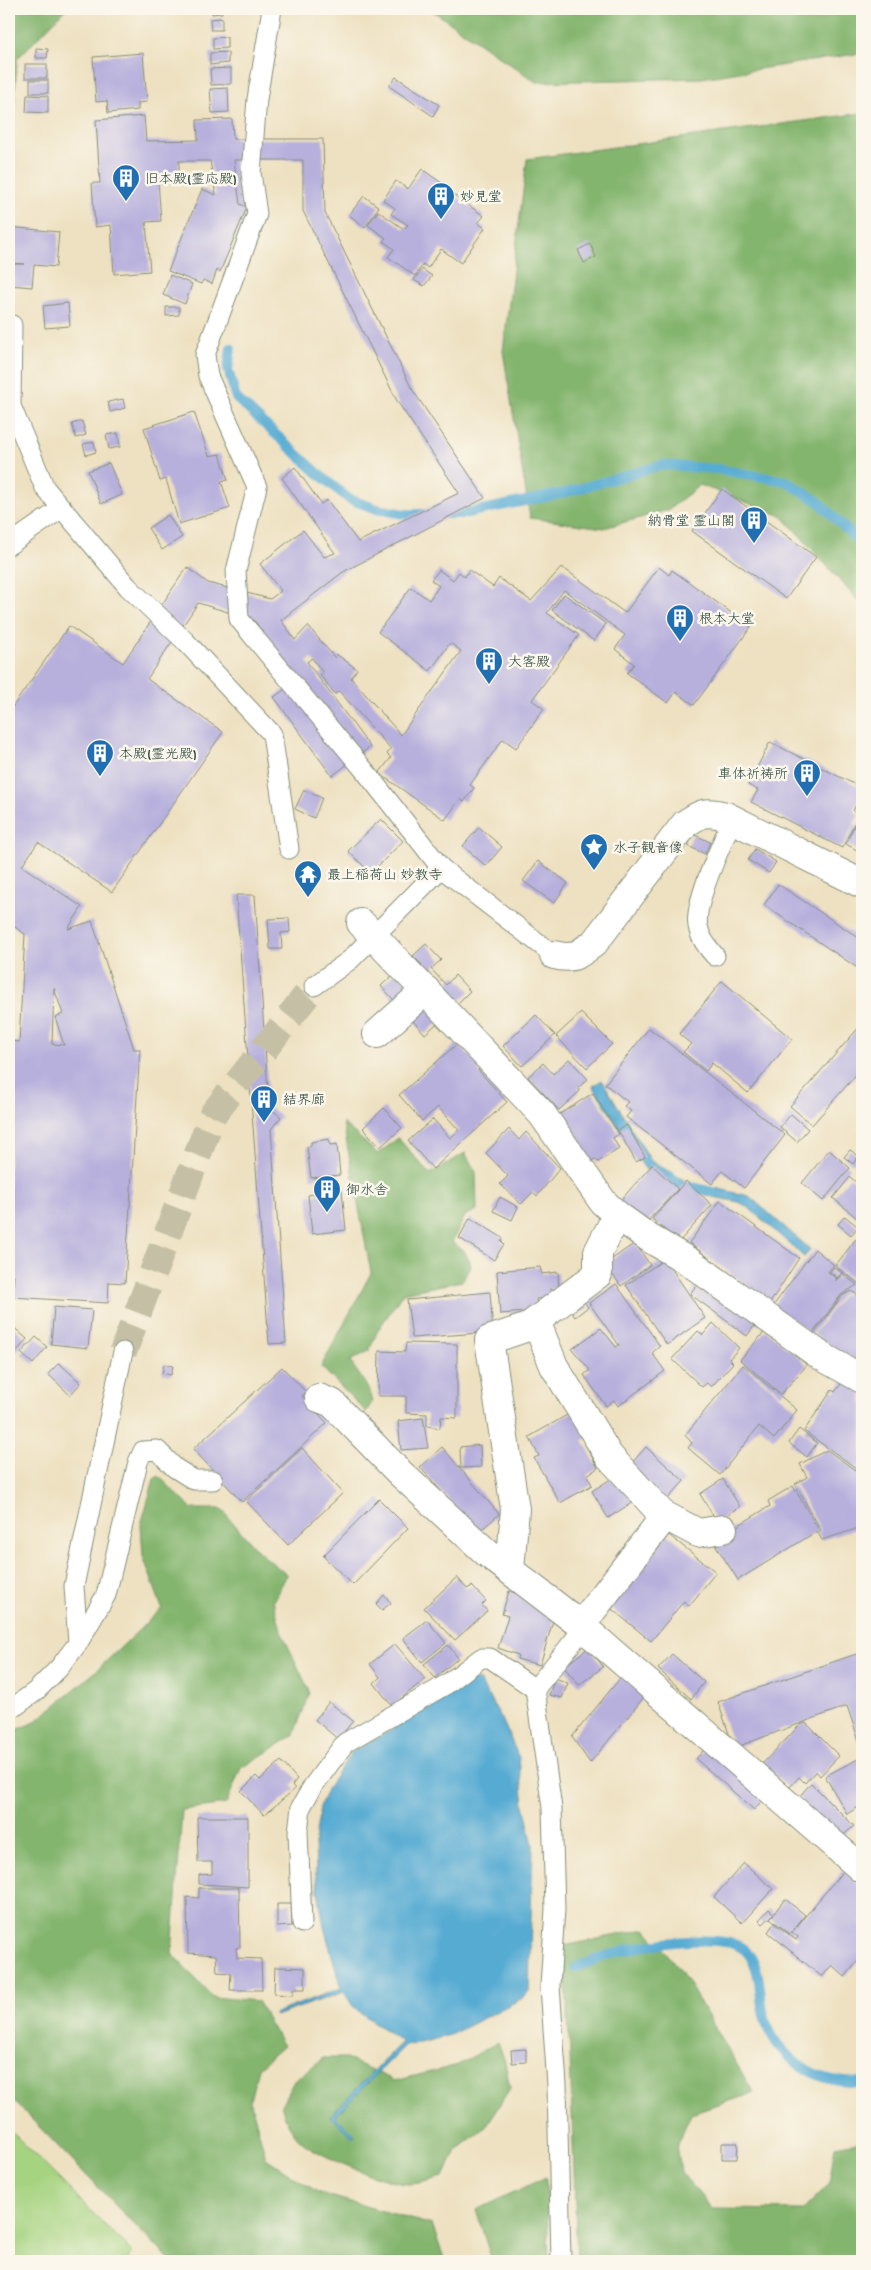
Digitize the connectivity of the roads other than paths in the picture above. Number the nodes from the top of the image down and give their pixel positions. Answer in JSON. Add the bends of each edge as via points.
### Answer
{"nodes":[{"id":1,"x":272,"y":9,"type":"edge"},
{"id":2,"x":12,"y":325,"type":"dead end"},
{"id":3,"x":10,"y":379,"type":"edge"},
{"id":4,"x":62,"y":508,"type":"junction"},
{"id":5,"x":9,"y":545,"type":"edge"},
{"id":6,"x":732,"y":819,"type":"junction"},
{"id":7,"x":289,"y":850,"type":"dead end"},
{"id":8,"x":441,"y":868,"type":"junction"},
{"id":9,"x":862,"y":884,"type":"edge"},
{"id":10,"x":367,"y":930,"type":"junction"},
{"id":11,"x":554,"y":955,"type":"joint"},
{"id":12,"x":715,"y":956,"type":"dead end"},
{"id":13,"x":314,"y":986,"type":"tunnel mouth"},
{"id":14,"x":426,"y":990,"type":"junction"},
{"id":15,"x":377,"y":1034,"type":"dead end"},
{"id":16,"x":617,"y":1215,"type":"junction"},
{"id":17,"x":536,"y":1321,"type":"junction"},
{"id":18,"x":123,"y":1352,"type":"tunnel mouth"},
{"id":19,"x":862,"y":1379,"type":"edge"},
{"id":20,"x":319,"y":1398,"type":"dead end"},
{"id":21,"x":213,"y":1480,"type":"dead end"},
{"id":22,"x":665,"y":1516,"type":"junction"},
{"id":23,"x":723,"y":1529,"type":"dead end"},
{"id":24,"x":510,"y":1570,"type":"junction"},
{"id":25,"x":582,"y":1626,"type":"junction"},
{"id":26,"x":78,"y":1643,"type":"junction"},
{"id":27,"x":536,"y":1689,"type":"junction"},
{"id":28,"x":9,"y":1709,"type":"edge"},
{"id":29,"x":862,"y":1870,"type":"edge"},
{"id":30,"x":302,"y":1923,"type":"dead end"},
{"id":31,"x":561,"y":2261,"type":"edge"}],
"edges":[{"from":1,"to":8,"type":"lane","via":[[256,108],[251,173],[257,214],[205,355],[208,376],[257,487],[236,571],[240,619]]},
{"from":2,"to":3,"type":"lane"},
{"from":3,"to":4,"type":"lane","via":[[11,406],[45,488]]},
{"from":4,"to":5,"type":"lane"},
{"from":4,"to":7,"type":"lane","via":[[128,587],[185,641],[272,734]]},
{"from":6,"to":9,"type":"street"},
{"from":6,"to":11,"type":"street","via":[[708,812],[684,824],[594,943],[567,958]]},
{"from":6,"to":12,"type":"lane","via":[[700,902],[697,925],[705,945]]},
{"from":8,"to":10,"type":"lane"},
{"from":8,"to":11,"type":"lane"},
{"from":10,"to":13,"type":"lane","via":[[350,960]]},
{"from":10,"to":14,"type":"street"},
{"from":14,"to":15,"type":"street"},
{"from":14,"to":16,"type":"street","via":[[542,1114],[604,1202]]},
{"from":16,"to":17,"type":"street","via":[[598,1252],[598,1274]]},
{"from":16,"to":19,"type":"street","via":[[688,1261],[821,1356]]},
{"from":17,"to":22,"type":"street","via":[[554,1366],[609,1456]]},
{"from":17,"to":24,"type":"street","via":[[528,1327],[489,1340],[515,1509]]},
{"from":18,"to":26,"type":"lane","via":[[74,1586]]},
{"from":20,"to":24,"type":"street","via":[[332,1404],[400,1473]]},
{"from":21,"to":26,"type":"lane","via":[[194,1480],[156,1450],[143,1451],[106,1595]]},
{"from":22,"to":23,"type":"street","via":[[698,1534]]},
{"from":22,"to":25,"type":"street"},
{"from":24,"to":25,"type":"street"},
{"from":25,"to":27,"type":"lane"},
{"from":25,"to":29,"type":"street"},
{"from":26,"to":28,"type":"lane","via":[[36,1692]]},
{"from":27,"to":30,"type":"lane","via":[[490,1658],[481,1658],[447,1684],[345,1743],[301,1807],[298,1832]]},
{"from":27,"to":31,"type":"lane","via":[[552,1808],[555,1909],[550,1986],[557,2085]]}]}
